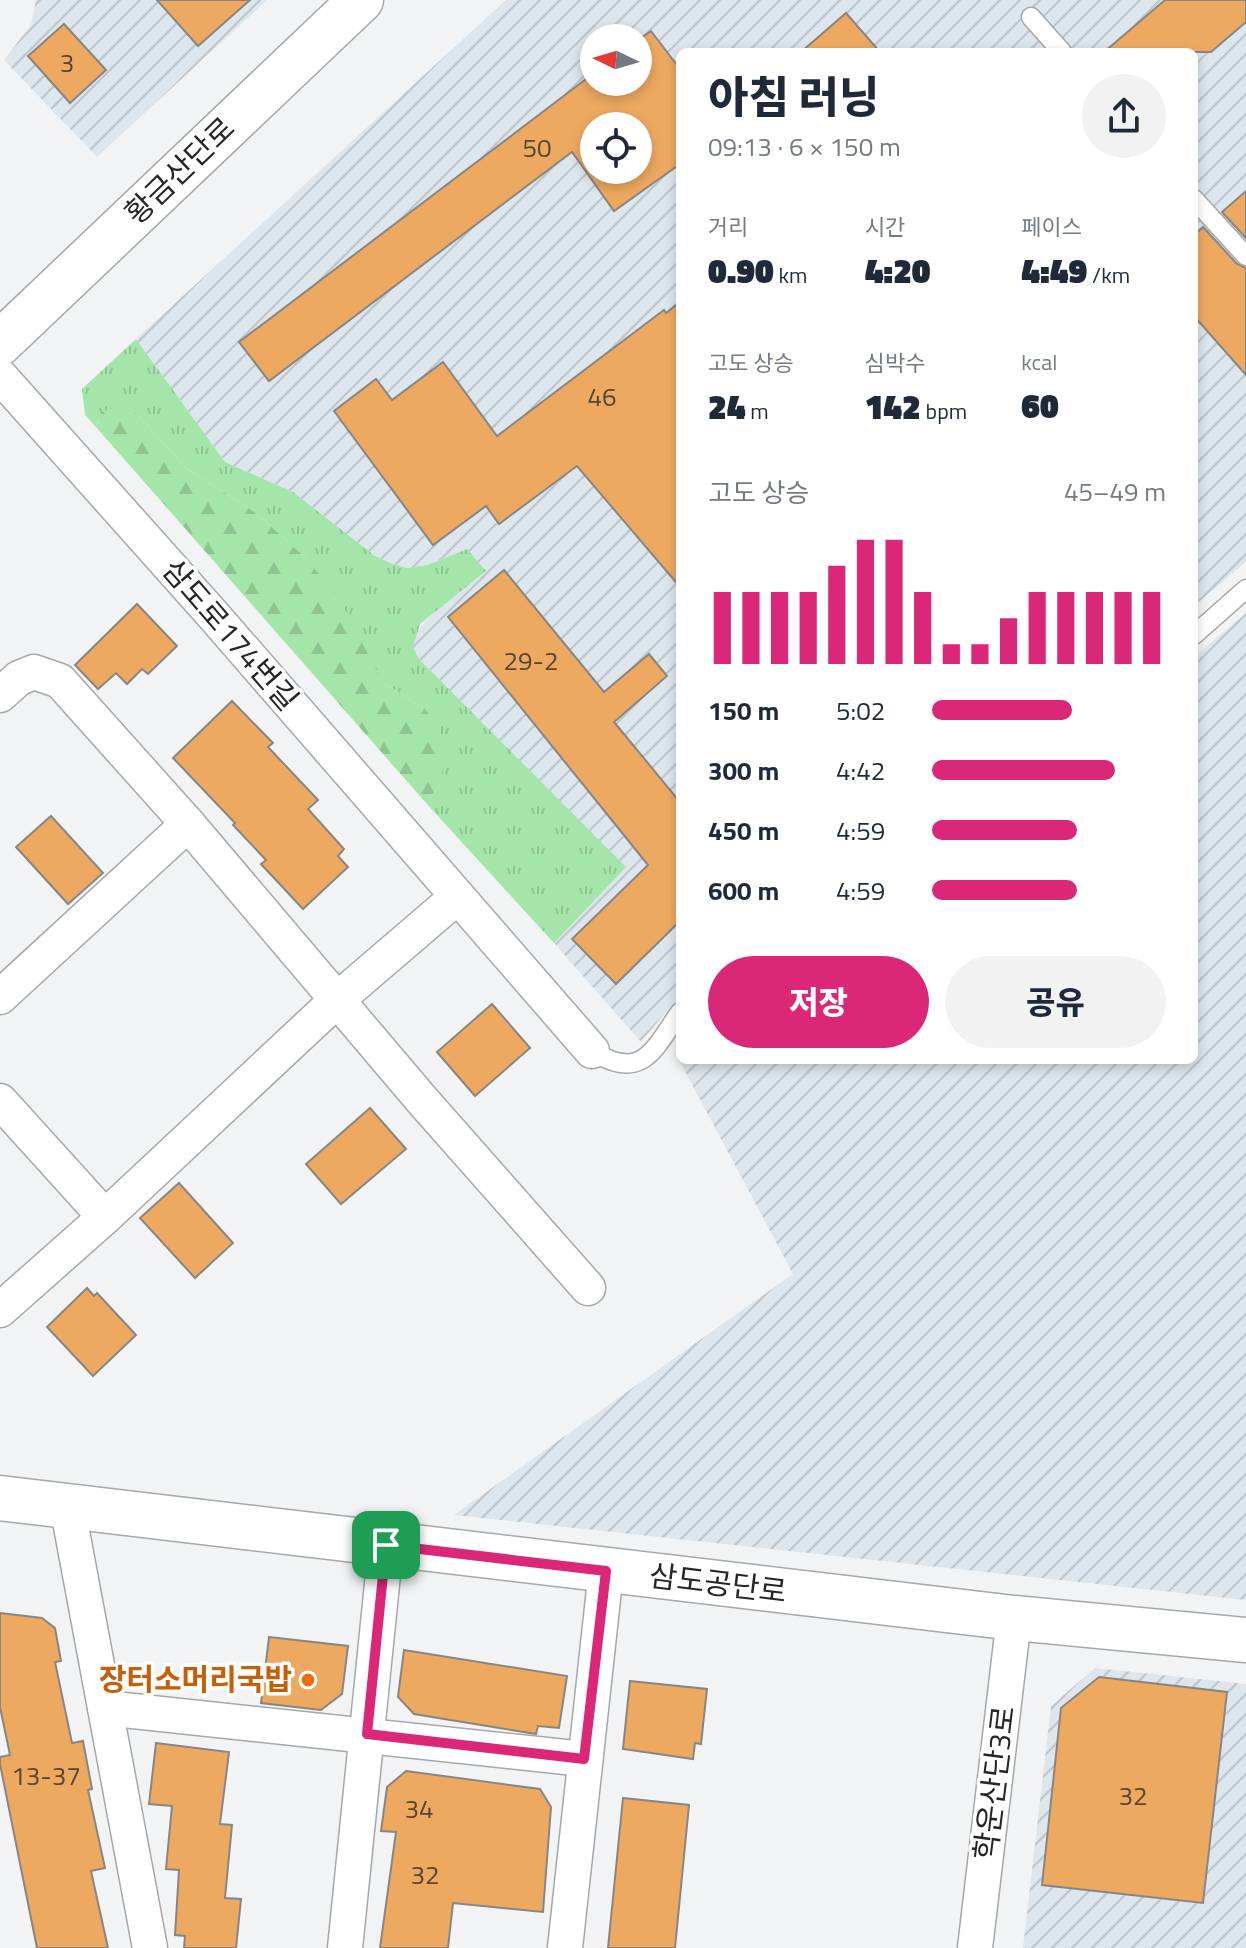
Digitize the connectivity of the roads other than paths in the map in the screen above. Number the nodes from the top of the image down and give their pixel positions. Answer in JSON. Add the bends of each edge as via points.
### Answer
{"nodes":[{"id":1,"x":361,"y":0,"type":"edge"},
{"id":2,"x":1031,"y":17,"type":"dead end"},
{"id":3,"x":1058,"y":48,"type":"edge"},
{"id":4,"x":1198,"y":203,"type":"edge"},
{"id":5,"x":1246,"y":256,"type":"edge"},
{"id":6,"x":0,"y":343,"type":"edge"},
{"id":7,"x":0,"y":376,"type":"edge"},
{"id":8,"x":1246,"y":589,"type":"edge"},
{"id":9,"x":1198,"y":631,"type":"edge"},
{"id":10,"x":0,"y":695,"type":"edge"},
{"id":11,"x":188,"y":824,"type":"junction"},
{"id":12,"x":457,"y":897,"type":"junction"},
{"id":13,"x":0,"y":997,"type":"edge"},
{"id":14,"x":338,"y":999,"type":"junction"},
{"id":15,"x":676,"y":1018,"type":"edge"},
{"id":16,"x":592,"y":1051,"type":"joint"},
{"id":17,"x":0,"y":1101,"type":"edge"},
{"id":18,"x":105,"y":1217,"type":"junction"},
{"id":19,"x":588,"y":1288,"type":"dead end"},
{"id":20,"x":0,"y":1310,"type":"edge"},
{"id":21,"x":0,"y":1498,"type":"edge"},
{"id":22,"x":67,"y":1505,"type":"junction"},
{"id":23,"x":386,"y":1545,"type":"junction"},
{"id":24,"x":606,"y":1571,"type":"junction"},
{"id":25,"x":1014,"y":1618,"type":"junction"},
{"id":26,"x":1246,"y":1640,"type":"edge"},
{"id":27,"x":105,"y":1708,"type":"junction"},
{"id":28,"x":367,"y":1734,"type":"junction"},
{"id":29,"x":584,"y":1759,"type":"junction"},
{"id":30,"x":150,"y":1948,"type":"edge"},
{"id":31,"x":345,"y":1948,"type":"edge"},
{"id":32,"x":565,"y":1948,"type":"edge"},
{"id":33,"x":975,"y":1948,"type":"edge"}],
"edges":[{"from":1,"to":6,"type":"street","name":"황금산단로"},
{"from":2,"to":3,"type":"lane"},
{"from":4,"to":5,"type":"lane"},
{"from":7,"to":12,"type":"street","name":"삼도로174번길"},
{"from":8,"to":9,"type":"lane"},
{"from":10,"to":11,"type":"street","via":[[34,672],[60,681]]},
{"from":11,"to":13,"type":"street"},
{"from":11,"to":14,"type":"street"},
{"from":12,"to":14,"type":"street"},
{"from":12,"to":16,"type":"street","name":"삼도로174번길"},
{"from":14,"to":18,"type":"street"},
{"from":14,"to":19,"type":"street"},
{"from":15,"to":16,"type":"lane","via":[[659,1044],[636,1064],[611,1063]]},
{"from":17,"to":18,"type":"street"},
{"from":18,"to":20,"type":"street"},
{"from":21,"to":22,"type":"street","name":"삼도공단로"},
{"from":22,"to":23,"type":"street","name":"삼도공단로"},
{"from":22,"to":27,"type":"street"},
{"from":23,"to":24,"type":"street","name":"삼도공단로"},
{"from":23,"to":28,"type":"street"},
{"from":24,"to":25,"type":"street","name":"삼도공단로"},
{"from":24,"to":29,"type":"street"},
{"from":25,"to":26,"type":"street","name":"삼도공단로"},
{"from":25,"to":33,"type":"street","name":"학운산단3로"},
{"from":27,"to":28,"type":"street"},
{"from":27,"to":30,"type":"street"},
{"from":28,"to":29,"type":"street"},
{"from":28,"to":31,"type":"street"},
{"from":29,"to":32,"type":"street"}]}
